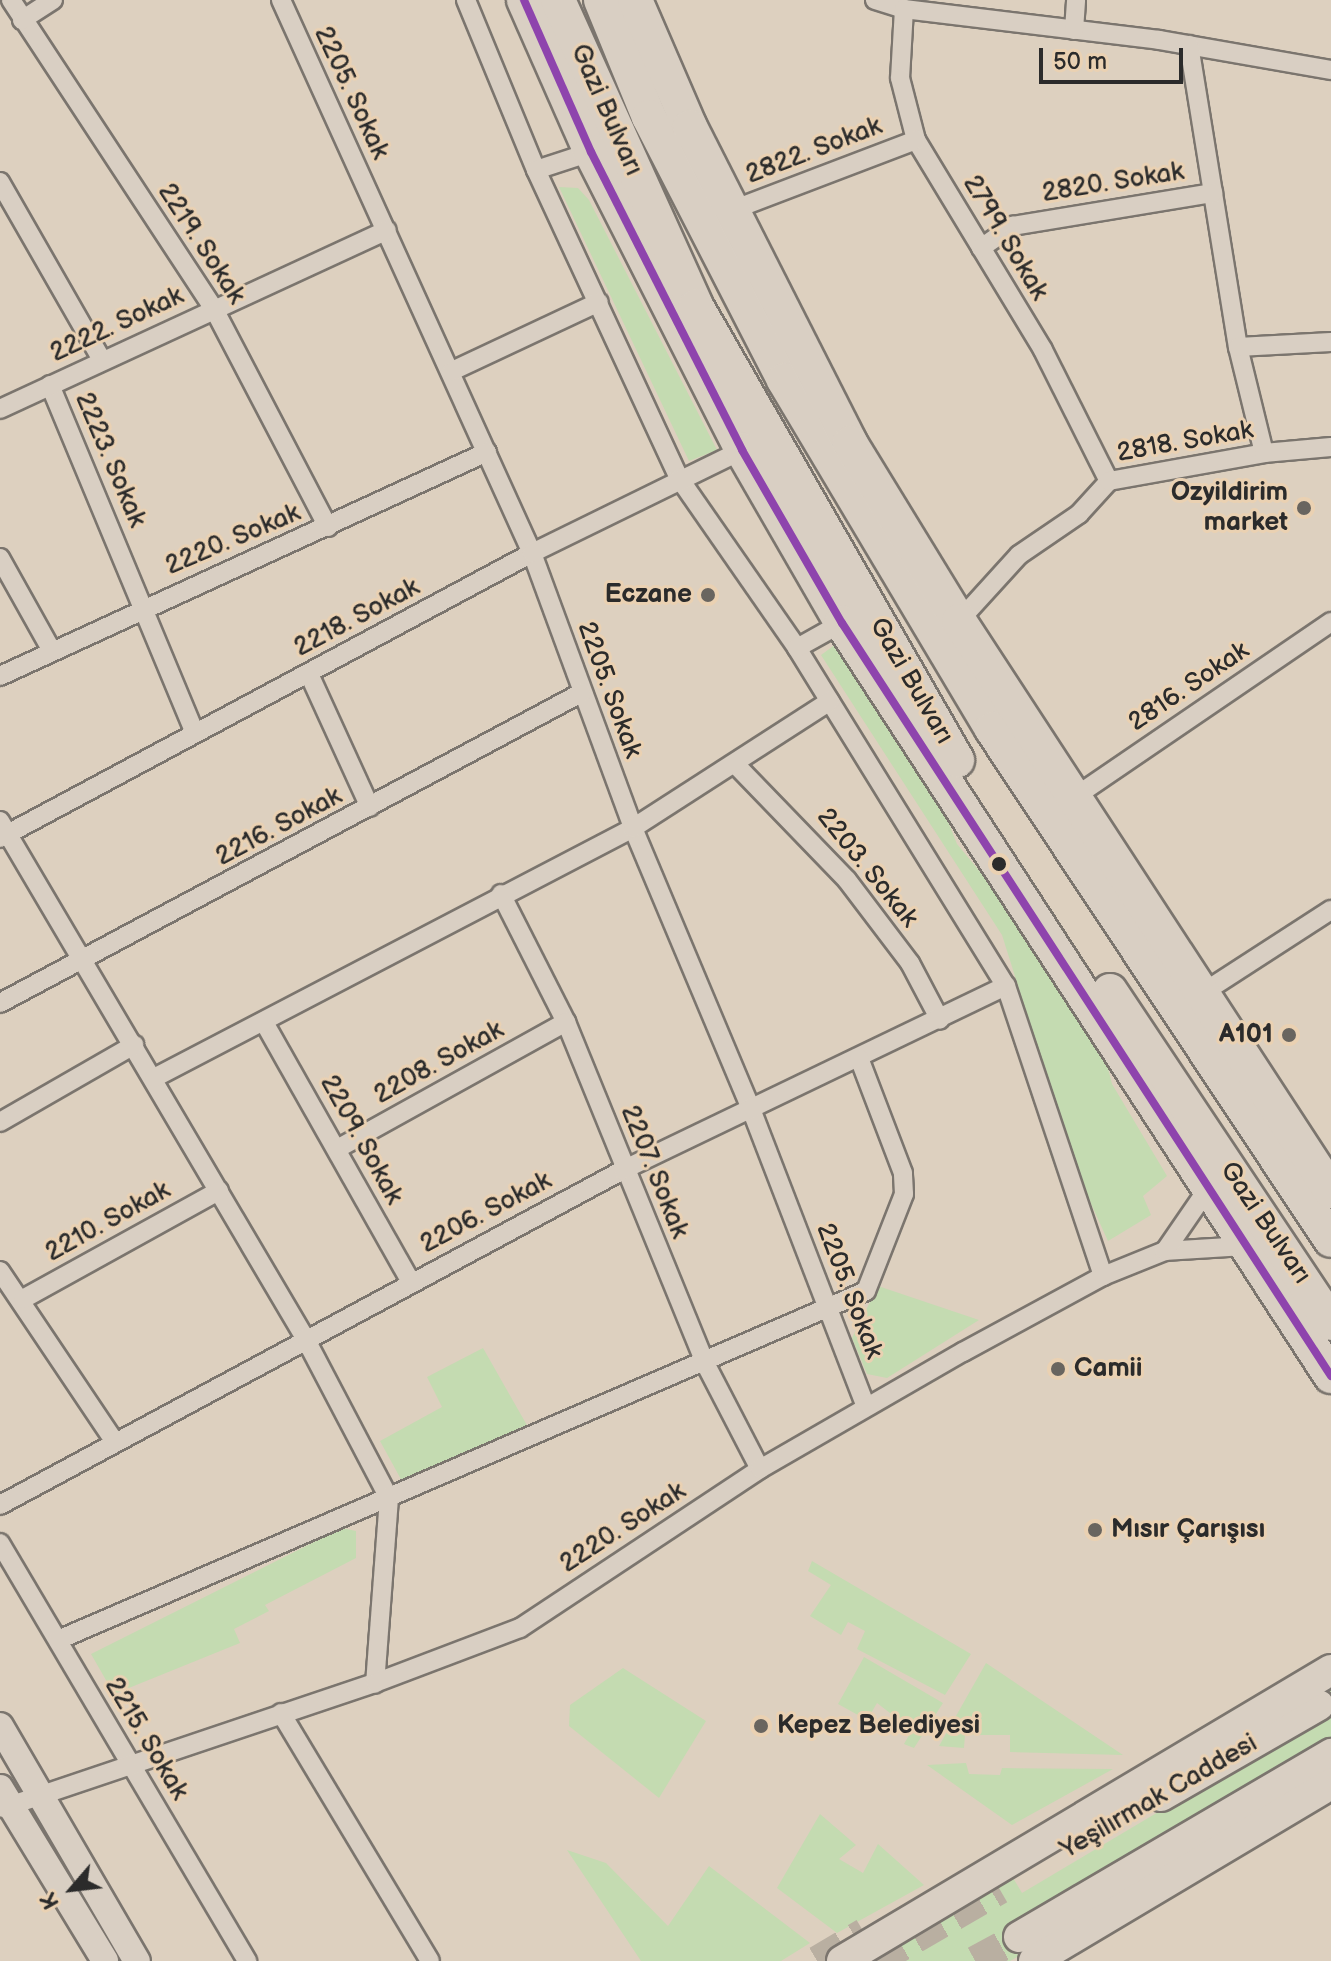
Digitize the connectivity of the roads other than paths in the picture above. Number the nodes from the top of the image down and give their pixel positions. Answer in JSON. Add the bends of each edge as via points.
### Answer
{"nodes":[{"id":1,"x":11,"y":0,"type":"edge"},
{"id":2,"x":53,"y":0,"type":"edge"},
{"id":3,"x":281,"y":0,"type":"edge"},
{"id":4,"x":466,"y":0,"type":"edge"},
{"id":5,"x":524,"y":0,"type":"edge"},
{"id":6,"x":558,"y":0,"type":"edge"},
{"id":7,"x":601,"y":0,"type":"edge"},
{"id":8,"x":635,"y":0,"type":"edge"},
{"id":9,"x":875,"y":0,"type":"edge"},
{"id":10,"x":1076,"y":0,"type":"edge"},
{"id":11,"x":904,"y":9,"type":"junction"},
{"id":12,"x":22,"y":20,"type":"junction"},
{"id":13,"x":1074,"y":30,"type":"junction"},
{"id":14,"x":1189,"y":45,"type":"junction"},
{"id":15,"x":1331,"y":70,"type":"edge"},
{"id":16,"x":916,"y":140,"type":"junction"},
{"id":17,"x":591,"y":152,"type":"junction"},
{"id":18,"x":536,"y":170,"type":"junction"},
{"id":19,"x":0,"y":182,"type":"edge"},
{"id":20,"x":1213,"y":193,"type":"junction"},
{"id":21,"x":730,"y":211,"type":"junction"},
{"id":22,"x":387,"y":230,"type":"junction"},
{"id":23,"x":981,"y":248,"type":"junction"},
{"id":24,"x":599,"y":302,"type":"junction"},
{"id":25,"x":214,"y":309,"type":"junction"},
{"id":26,"x":1331,"y":342,"type":"edge"},
{"id":27,"x":1238,"y":347,"type":"junction"},
{"id":28,"x":102,"y":360,"type":"junction"},
{"id":29,"x":452,"y":371,"type":"junction"},
{"id":30,"x":50,"y":385,"type":"junction"},
{"id":31,"x":0,"y":409,"type":"edge"},
{"id":32,"x":1331,"y":447,"type":"edge"},
{"id":33,"x":742,"y":450,"type":"junction"},
{"id":34,"x":487,"y":452,"type":"junction"},
{"id":35,"x":1264,"y":453,"type":"junction"},
{"id":36,"x":679,"y":478,"type":"junction"},
{"id":37,"x":1109,"y":481,"type":"junction"},
{"id":38,"x":328,"y":527,"type":"junction"},
{"id":39,"x":532,"y":553,"type":"junction"},
{"id":40,"x":0,"y":558,"type":"edge"},
{"id":41,"x":145,"y":606,"type":"junction"},
{"id":42,"x":959,"y":621,"type":"junction"},
{"id":43,"x":1331,"y":622,"type":"edge"},
{"id":44,"x":842,"y":623,"type":"junction"},
{"id":45,"x":797,"y":648,"type":"junction"},
{"id":46,"x":52,"y":651,"type":"junction"},
{"id":47,"x":309,"y":674,"type":"junction"},
{"id":48,"x":0,"y":676,"type":"edge"},
{"id":49,"x":581,"y":693,"type":"junction"},
{"id":50,"x":830,"y":701,"type":"junction"},
{"id":51,"x":992,"y":729,"type":"junction"},
{"id":52,"x":195,"y":733,"type":"junction"},
{"id":53,"x":735,"y":764,"type":"junction"},
{"id":54,"x":938,"y":773,"type":"junction"},
{"id":55,"x":1076,"y":796,"type":"junction"},
{"id":56,"x":370,"y":807,"type":"junction"},
{"id":57,"x":633,"y":828,"type":"junction"},
{"id":58,"x":1002,"y":829,"type":"junction"},
{"id":59,"x":2,"y":831,"type":"edge"},
{"id":60,"x":501,"y":894,"type":"junction"},
{"id":61,"x":1027,"y":909,"type":"junction"},
{"id":62,"x":1331,"y":910,"type":"edge"},
{"id":63,"x":84,"y":962,"type":"junction"},
{"id":64,"x":1006,"y":986,"type":"junction"},
{"id":65,"x":1201,"y":994,"type":"junction"},
{"id":66,"x":0,"y":1003,"type":"edge"},
{"id":67,"x":940,"y":1020,"type":"junction"},
{"id":68,"x":566,"y":1022,"type":"junction"},
{"id":69,"x":265,"y":1024,"type":"junction"},
{"id":70,"x":134,"y":1045,"type":"junction"},
{"id":71,"x":859,"y":1058,"type":"junction"},
{"id":72,"x":154,"y":1078,"type":"junction"},
{"id":73,"x":751,"y":1109,"type":"junction"},
{"id":74,"x":0,"y":1122,"type":"edge"},
{"id":75,"x":337,"y":1149,"type":"junction"},
{"id":76,"x":623,"y":1170,"type":"junction"},
{"id":77,"x":1207,"y":1190,"type":"junction"},
{"id":78,"x":219,"y":1191,"type":"junction"},
{"id":79,"x":1331,"y":1191,"type":"edge"},
{"id":80,"x":1331,"y":1240,"type":"edge"},
{"id":81,"x":1244,"y":1246,"type":"junction"},
{"id":82,"x":1165,"y":1251,"type":"junction"},
{"id":83,"x":0,"y":1271,"type":"edge"},
{"id":84,"x":1103,"y":1276,"type":"junction"},
{"id":85,"x":411,"y":1282,"type":"junction"},
{"id":86,"x":23,"y":1299,"type":"junction"},
{"id":87,"x":828,"y":1309,"type":"junction"},
{"id":88,"x":1331,"y":1323,"type":"edge"},
{"id":89,"x":305,"y":1338,"type":"junction"},
{"id":90,"x":705,"y":1363,"type":"junction"},
{"id":91,"x":1331,"y":1376,"type":"edge"},
{"id":92,"x":866,"y":1407,"type":"junction"},
{"id":93,"x":115,"y":1442,"type":"junction"},
{"id":94,"x":760,"y":1469,"type":"junction"},
{"id":95,"x":389,"y":1498,"type":"junction"},
{"id":96,"x":0,"y":1505,"type":"edge"},
{"id":97,"x":0,"y":1543,"type":"edge"},
{"id":98,"x":58,"y":1640,"type":"junction"},
{"id":99,"x":1331,"y":1670,"type":"edge"},
{"id":100,"x":375,"y":1683,"type":"junction"},
{"id":101,"x":1319,"y":1705,"type":"dead end"},
{"id":102,"x":281,"y":1713,"type":"junction"},
{"id":103,"x":0,"y":1726,"type":"edge"},
{"id":104,"x":1331,"y":1754,"type":"edge"},
{"id":105,"x":131,"y":1764,"type":"junction"},
{"id":106,"x":1331,"y":1784,"type":"edge"},
{"id":107,"x":41,"y":1797,"type":"junction"},
{"id":108,"x":3,"y":1801,"type":"edge"},
{"id":109,"x":1000,"y":1889,"type":"tunnel mouth"},
{"id":110,"x":1026,"y":1949,"type":"edge"},
{"id":111,"x":105,"y":1961,"type":"edge"},
{"id":112,"x":137,"y":1961,"type":"edge"},
{"id":113,"x":247,"y":1961,"type":"edge"},
{"id":114,"x":430,"y":1961,"type":"edge"},
{"id":115,"x":842,"y":1961,"type":"tunnel mouth"}],
"edges":[{"from":1,"to":12,"type":"street","name":"2219. Sokak"},
{"from":2,"to":12,"type":"street"},
{"from":3,"to":22,"type":"street","name":"2205. Sokak"},
{"from":4,"to":18,"type":"street"},
{"from":5,"to":17,"type":"highway"},
{"from":6,"to":58,"type":"highway","name":"Gazi Bulvarı","via":[[696,306],[939,730]]},
{"from":7,"to":51,"type":"highway","name":"Gazi Bulvarı","via":[[649,117],[784,380]]},
{"from":8,"to":21,"type":"highway"},
{"from":9,"to":11,"type":"street"},
{"from":10,"to":13,"type":"street"},
{"from":11,"to":13,"type":"street"},
{"from":11,"to":16,"type":"street","name":"2799. Sokak","via":[[900,78]]},
{"from":12,"to":25,"type":"street","name":"2219. Sokak"},
{"from":13,"to":14,"type":"street"},
{"from":14,"to":15,"type":"street"},
{"from":14,"to":20,"type":"street"},
{"from":16,"to":21,"type":"street","name":"2822. Sokak"},
{"from":16,"to":23,"type":"street","name":"2799. Sokak"},
{"from":17,"to":18,"type":"street"},
{"from":17,"to":33,"type":"highway"},
{"from":18,"to":24,"type":"street"},
{"from":19,"to":28,"type":"street"},
{"from":20,"to":23,"type":"street","name":"2820. Sokak","via":[[1013,226]]},
{"from":20,"to":27,"type":"street"},
{"from":21,"to":42,"type":"highway","via":[[850,443]]},
{"from":22,"to":25,"type":"street","name":"2222. Sokak"},
{"from":22,"to":29,"type":"street","name":"2205. Sokak"},
{"from":23,"to":37,"type":"street","name":"2799. Sokak","via":[[1043,350]]},
{"from":24,"to":29,"type":"street"},
{"from":24,"to":36,"type":"street"},
{"from":25,"to":28,"type":"street","name":"2222. Sokak"},
{"from":25,"to":38,"type":"street","name":"2219. Sokak"},
{"from":26,"to":27,"type":"street"},
{"from":27,"to":35,"type":"street"},
{"from":28,"to":30,"type":"street","name":"2222. Sokak"},
{"from":29,"to":34,"type":"street","name":"2205. Sokak"},
{"from":30,"to":31,"type":"street","name":"2222. Sokak"},
{"from":30,"to":41,"type":"street","name":"2223. Sokak"},
{"from":32,"to":35,"type":"street","name":"2818. Sokak"},
{"from":33,"to":36,"type":"street","name":"2218. Sokak"},
{"from":33,"to":44,"type":"highway"},
{"from":34,"to":38,"type":"street","name":"2220. Sokak"},
{"from":34,"to":39,"type":"street","name":"2205. Sokak"},
{"from":35,"to":37,"type":"street","name":"2818. Sokak"},
{"from":36,"to":39,"type":"street","name":"2218. Sokak"},
{"from":36,"to":45,"type":"street"},
{"from":37,"to":42,"type":"street","name":"2818. Sokak","via":[[1079,514],[1019,555]]},
{"from":38,"to":41,"type":"street","name":"2220. Sokak"},
{"from":39,"to":47,"type":"street","name":"2218. Sokak"},
{"from":39,"to":49,"type":"street","name":"2205. Sokak"},
{"from":40,"to":46,"type":"street"},
{"from":41,"to":46,"type":"street","name":"2220. Sokak"},
{"from":41,"to":52,"type":"street","name":"2223. Sokak"},
{"from":42,"to":51,"type":"highway"},
{"from":42,"to":55,"type":"highway"},
{"from":43,"to":55,"type":"street","name":"2816. Sokak"},
{"from":44,"to":45,"type":"street"},
{"from":44,"to":54,"type":"highway"},
{"from":45,"to":50,"type":"street"},
{"from":46,"to":48,"type":"street","name":"2220. Sokak"},
{"from":47,"to":52,"type":"street","name":"2218. Sokak"},
{"from":47,"to":56,"type":"street"},
{"from":49,"to":56,"type":"street","name":"2216. Sokak"},
{"from":49,"to":57,"type":"street","name":"2205. Sokak"},
{"from":50,"to":53,"type":"street"},
{"from":50,"to":64,"type":"street"},
{"from":51,"to":55,"type":"highway"},
{"from":51,"to":80,"type":"highway","name":"Gazi Bulvarı"},
{"from":52,"to":59,"type":"street","name":"2218. Sokak"},
{"from":53,"to":57,"type":"street"},
{"from":53,"to":67,"type":"street","name":"2203. Sokak","via":[[847,880],[910,963]]},
{"from":54,"to":58,"type":"highway"},
{"from":54,"to":61,"type":"highway"},
{"from":55,"to":65,"type":"highway"},
{"from":56,"to":63,"type":"street","name":"2216. Sokak"},
{"from":57,"to":60,"type":"street"},
{"from":57,"to":73,"type":"street","name":"2205. Sokak"},
{"from":58,"to":61,"type":"highway"},
{"from":58,"to":88,"type":"highway","name":"Gazi Bulvarı"},
{"from":59,"to":63,"type":"street"},
{"from":60,"to":68,"type":"street","name":"2207. Sokak"},
{"from":60,"to":69,"type":"street"},
{"from":61,"to":77,"type":"highway"},
{"from":62,"to":65,"type":"street"},
{"from":63,"to":66,"type":"street","name":"2216. Sokak"},
{"from":63,"to":70,"type":"street"},
{"from":64,"to":67,"type":"street","name":"2206. Sokak"},
{"from":64,"to":84,"type":"street"},
{"from":65,"to":79,"type":"highway"},
{"from":67,"to":71,"type":"street","name":"2206. Sokak"},
{"from":68,"to":75,"type":"street","name":"2208. Sokak"},
{"from":68,"to":76,"type":"street","name":"2207. Sokak"},
{"from":69,"to":72,"type":"street"},
{"from":69,"to":75,"type":"street","name":"2209. Sokak"},
{"from":70,"to":72,"type":"street"},
{"from":70,"to":74,"type":"street"},
{"from":71,"to":73,"type":"street","name":"2206. Sokak"},
{"from":71,"to":87,"type":"street","via":[[903,1173],[904,1194],[866,1291]]},
{"from":72,"to":78,"type":"street"},
{"from":73,"to":76,"type":"street","name":"2206. Sokak"},
{"from":73,"to":87,"type":"street","name":"2205. Sokak"},
{"from":75,"to":85,"type":"street","name":"2209. Sokak"},
{"from":76,"to":85,"type":"street","name":"2206. Sokak"},
{"from":76,"to":90,"type":"street","name":"2207. Sokak"},
{"from":77,"to":81,"type":"highway"},
{"from":77,"to":82,"type":"street"},
{"from":78,"to":86,"type":"street","name":"2210. Sokak"},
{"from":78,"to":89,"type":"street"},
{"from":81,"to":82,"type":"street","name":"2220. Sokak"},
{"from":81,"to":91,"type":"highway"},
{"from":82,"to":84,"type":"street","name":"2220. Sokak"},
{"from":83,"to":86,"type":"street"},
{"from":84,"to":92,"type":"street","name":"2220. Sokak"},
{"from":85,"to":89,"type":"street","name":"2206. Sokak"},
{"from":86,"to":93,"type":"street"},
{"from":87,"to":90,"type":"street"},
{"from":87,"to":92,"type":"street","name":"2205. Sokak"},
{"from":89,"to":93,"type":"street","name":"2206. Sokak"},
{"from":89,"to":95,"type":"street"},
{"from":90,"to":94,"type":"street","name":"2207. Sokak"},
{"from":90,"to":95,"type":"street"},
{"from":92,"to":94,"type":"street","name":"2220. Sokak"},
{"from":93,"to":96,"type":"street","name":"2206. Sokak"},
{"from":94,"to":100,"type":"street","name":"2220. Sokak","via":[[520,1628]]},
{"from":95,"to":98,"type":"street"},
{"from":95,"to":100,"type":"street"},
{"from":97,"to":98,"type":"street","name":"2215. Sokak"},
{"from":98,"to":105,"type":"street","name":"2215. Sokak"},
{"from":99,"to":115,"type":"main road"},
{"from":100,"to":102,"type":"street","name":"2220. Sokak"},
{"from":101,"to":109,"type":"main road","name":"Yeşilırmak Caddesi"},
{"from":102,"to":105,"type":"street","name":"2220. Sokak"},
{"from":102,"to":114,"type":"street"},
{"from":103,"to":107,"type":"main road"},
{"from":104,"to":110,"type":"main road","name":"Yeşilırmak Caddesi"},
{"from":105,"to":107,"type":"street","name":"2220. Sokak"},
{"from":105,"to":113,"type":"street","name":"2215. Sokak"},
{"from":106,"to":110,"type":"main road"},
{"from":107,"to":108,"type":"street","name":"2220. Sokak"},
{"from":107,"to":112,"type":"main road"},
{"from":108,"to":111,"type":"main road"}]}
